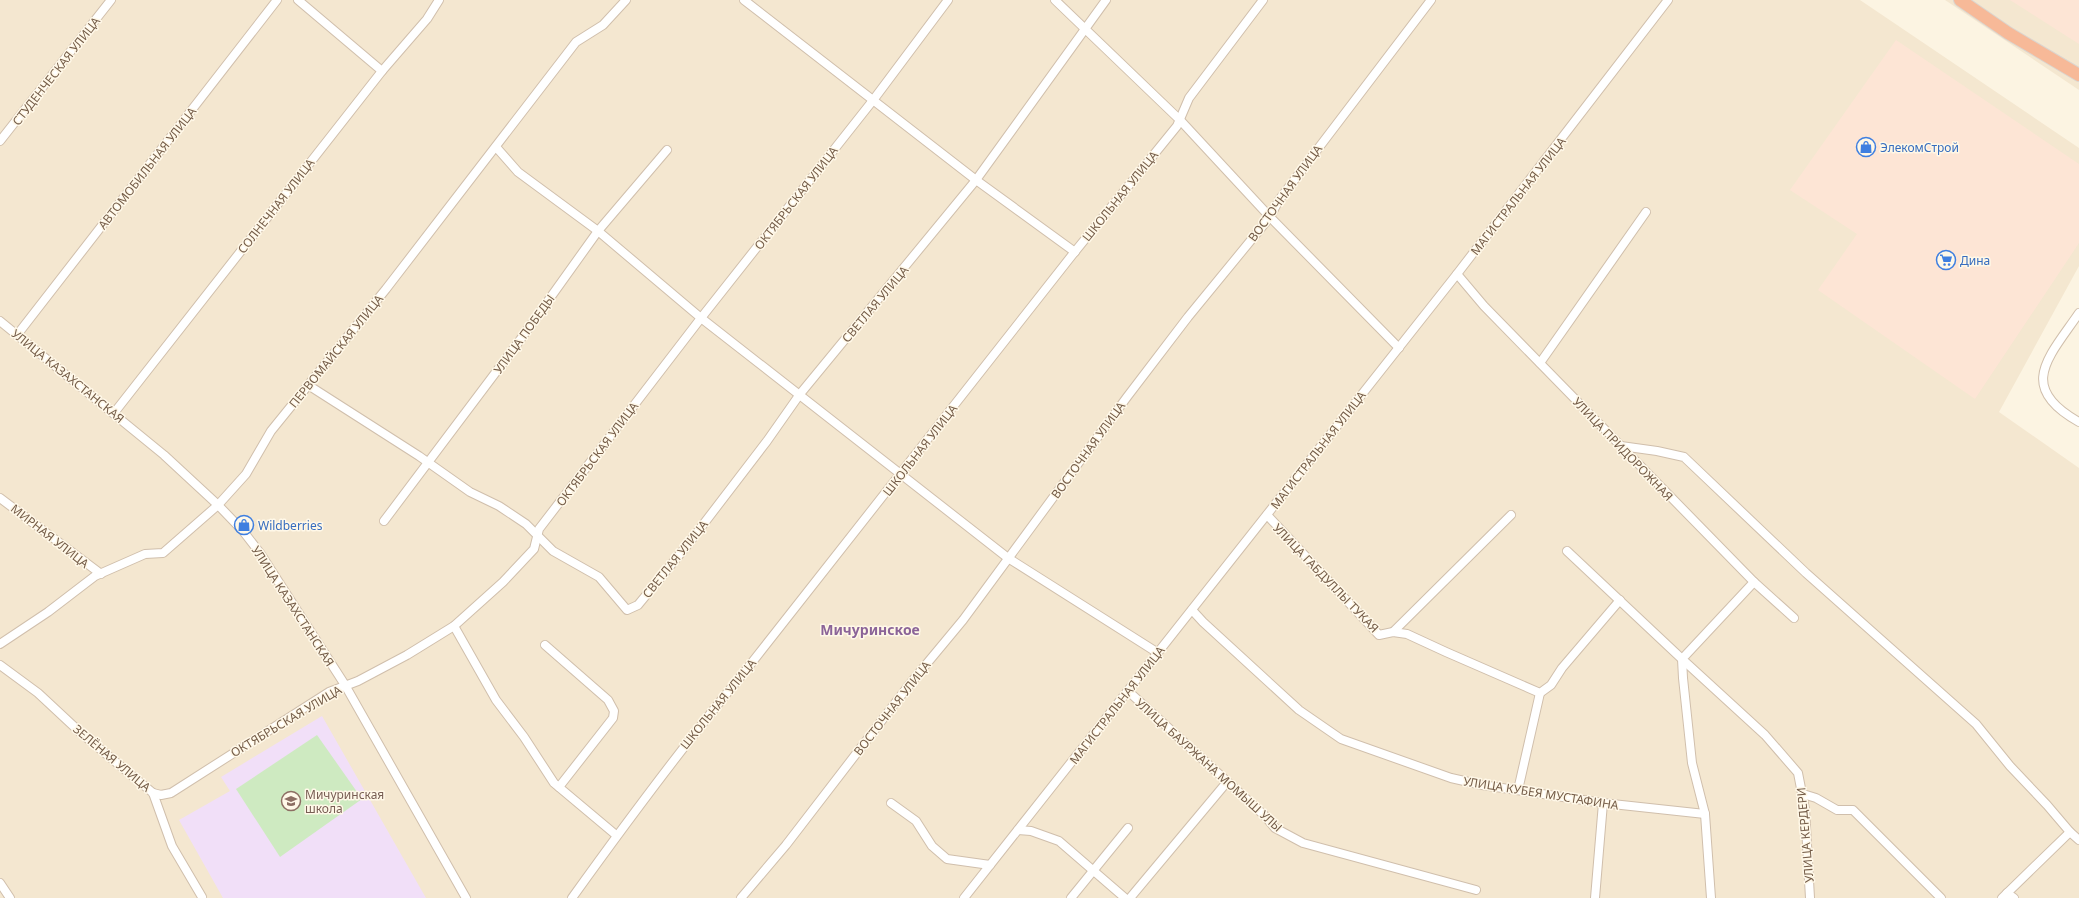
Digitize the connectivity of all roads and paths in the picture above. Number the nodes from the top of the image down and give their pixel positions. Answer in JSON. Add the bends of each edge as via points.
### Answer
{"nodes":[{"id":1,"x":111,"y":0,"type":"edge"},
{"id":2,"x":277,"y":0,"type":"edge"},
{"id":3,"x":298,"y":0,"type":"edge"},
{"id":4,"x":439,"y":0,"type":"edge"},
{"id":5,"x":626,"y":0,"type":"edge"},
{"id":6,"x":744,"y":0,"type":"edge"},
{"id":7,"x":947,"y":0,"type":"edge"},
{"id":8,"x":1055,"y":0,"type":"edge"},
{"id":9,"x":1106,"y":0,"type":"edge"},
{"id":10,"x":1263,"y":0,"type":"edge"},
{"id":11,"x":1431,"y":0,"type":"edge"},
{"id":12,"x":1668,"y":0,"type":"edge"},
{"id":13,"x":1960,"y":0,"type":"edge"},
{"id":14,"x":1086,"y":28,"type":"junction"},
{"id":15,"x":382,"y":72,"type":"junction"},
{"id":16,"x":2079,"y":74,"type":"edge"},
{"id":17,"x":874,"y":100,"type":"junction"},
{"id":18,"x":1180,"y":120,"type":"junction"},
{"id":19,"x":0,"y":141,"type":"edge"},
{"id":20,"x":496,"y":147,"type":"junction"},
{"id":21,"x":667,"y":150,"type":"dead end"},
{"id":22,"x":976,"y":180,"type":"junction"},
{"id":23,"x":1646,"y":212,"type":"dead end"},
{"id":24,"x":1270,"y":217,"type":"junction"},
{"id":25,"x":598,"y":231,"type":"junction"},
{"id":26,"x":1074,"y":252,"type":"junction"},
{"id":27,"x":1457,"y":274,"type":"junction"},
{"id":28,"x":2079,"y":313,"type":"edge"},
{"id":29,"x":701,"y":318,"type":"junction"},
{"id":30,"x":0,"y":322,"type":"edge"},
{"id":31,"x":17,"y":335,"type":"junction"},
{"id":32,"x":1399,"y":348,"type":"junction"},
{"id":33,"x":1540,"y":363,"type":"junction"},
{"id":34,"x":308,"y":385,"type":"junction"},
{"id":35,"x":800,"y":394,"type":"junction"},
{"id":36,"x":114,"y":412,"type":"junction"},
{"id":37,"x":2079,"y":422,"type":"edge"},
{"id":38,"x":1621,"y":446,"type":"junction"},
{"id":39,"x":427,"y":461,"type":"junction"},
{"id":40,"x":901,"y":475,"type":"junction"},
{"id":41,"x":0,"y":498,"type":"edge"},
{"id":42,"x":218,"y":505,"type":"junction"},
{"id":43,"x":1267,"y":515,"type":"junction"},
{"id":44,"x":1511,"y":515,"type":"dead end"},
{"id":45,"x":384,"y":521,"type":"dead end"},
{"id":46,"x":538,"y":535,"type":"junction"},
{"id":47,"x":1567,"y":551,"type":"dead end"},
{"id":48,"x":1008,"y":558,"type":"junction"},
{"id":49,"x":101,"y":574,"type":"junction"},
{"id":50,"x":1754,"y":582,"type":"junction"},
{"id":51,"x":1620,"y":600,"type":"junction"},
{"id":52,"x":1192,"y":610,"type":"junction"},
{"id":53,"x":1794,"y":618,"type":"dead end"},
{"id":54,"x":454,"y":626,"type":"junction"},
{"id":55,"x":1393,"y":632,"type":"junction"},
{"id":56,"x":0,"y":644,"type":"edge"},
{"id":57,"x":545,"y":645,"type":"dead end"},
{"id":58,"x":1158,"y":654,"type":"junction"},
{"id":59,"x":1682,"y":659,"type":"junction"},
{"id":60,"x":0,"y":665,"type":"edge"},
{"id":61,"x":345,"y":685,"type":"junction"},
{"id":62,"x":1128,"y":691,"type":"junction"},
{"id":63,"x":1540,"y":693,"type":"junction"},
{"id":64,"x":1226,"y":782,"type":"junction"},
{"id":65,"x":559,"y":787,"type":"junction"},
{"id":66,"x":1518,"y":790,"type":"junction"},
{"id":67,"x":153,"y":793,"type":"junction"},
{"id":68,"x":1803,"y":794,"type":"junction"},
{"id":69,"x":891,"y":803,"type":"dead end"},
{"id":70,"x":1603,"y":803,"type":"junction"},
{"id":71,"x":1706,"y":814,"type":"junction"},
{"id":72,"x":1128,"y":828,"type":"dead end"},
{"id":73,"x":1018,"y":830,"type":"junction"},
{"id":74,"x":2070,"y":832,"type":"junction"},
{"id":75,"x":616,"y":835,"type":"junction"},
{"id":76,"x":2079,"y":840,"type":"edge"},
{"id":77,"x":990,"y":865,"type":"junction"},
{"id":78,"x":1093,"y":870,"type":"junction"},
{"id":79,"x":0,"y":883,"type":"edge"},
{"id":80,"x":1476,"y":890,"type":"dead end"},
{"id":81,"x":2008,"y":896,"type":"edge"},
{"id":82,"x":202,"y":897,"type":"dead end"},
{"id":83,"x":10,"y":898,"type":"edge"},
{"id":84,"x":466,"y":898,"type":"edge"},
{"id":85,"x":572,"y":898,"type":"edge"},
{"id":86,"x":741,"y":898,"type":"edge"},
{"id":87,"x":964,"y":898,"type":"edge"},
{"id":88,"x":1070,"y":898,"type":"edge"},
{"id":89,"x":1125,"y":898,"type":"edge"},
{"id":90,"x":1130,"y":898,"type":"edge"},
{"id":91,"x":1595,"y":898,"type":"edge"},
{"id":92,"x":1711,"y":898,"type":"edge"},
{"id":93,"x":1810,"y":898,"type":"edge"},
{"id":94,"x":1942,"y":898,"type":"edge"}],
"edges":[{"from":1,"to":19,"type":"street","name":"СТУДЕНЧЕСКАЯ УЛИЦА"},
{"from":2,"to":31,"type":"street","name":"АВТОМОБИЛЬНАЯ УЛИЦА"},
{"from":3,"to":15,"type":"street"},
{"from":4,"to":15,"type":"street","name":"СОЛНЕЧНАЯ УЛИЦА","via":[[427,19]]},
{"from":5,"to":20,"type":"street","name":"ПЕРВОМАЙСКАЯ УЛИЦА","via":[[602,25],[576,42]]},
{"from":6,"to":17,"type":"street"},
{"from":7,"to":17,"type":"street","name":"ОКТЯБРЬСКАЯ УЛИЦА"},
{"from":8,"to":14,"type":"street"},
{"from":9,"to":14,"type":"street","name":"СВЕТЛАЯ УЛИЦА"},
{"from":10,"to":18,"type":"street","name":"ШКОЛЬНАЯ УЛИЦА","via":[[1189,98]]},
{"from":11,"to":24,"type":"street","name":"ВОСТОЧНАЯ УЛИЦА","via":[[1279,200]]},
{"from":12,"to":27,"type":"street","name":"МАГИСТРАЛЬНАЯ УЛИЦА"},
{"from":13,"to":16,"type":"highway","via":[[2008,33]]},
{"from":14,"to":18,"type":"street"},
{"from":14,"to":22,"type":"street","name":"СВЕТЛАЯ УЛИЦА"},
{"from":15,"to":36,"type":"street","name":"СОЛНЕЧНАЯ УЛИЦА"},
{"from":17,"to":22,"type":"street"},
{"from":17,"to":29,"type":"street","name":"ОКТЯБРЬСКАЯ УЛИЦА"},
{"from":18,"to":24,"type":"street"},
{"from":18,"to":26,"type":"street","name":"ШКОЛЬНАЯ УЛИЦА"},
{"from":20,"to":25,"type":"street","via":[[518,172]]},
{"from":20,"to":34,"type":"street","name":"ПЕРВОМАЙСКАЯ УЛИЦА"},
{"from":21,"to":25,"type":"street","name":"УЛИЦА ПОБЕДЫ"},
{"from":22,"to":26,"type":"street"},
{"from":22,"to":35,"type":"street","name":"СВЕТЛАЯ УЛИЦА"},
{"from":23,"to":33,"type":"street"},
{"from":24,"to":32,"type":"street"},
{"from":24,"to":48,"type":"street","name":"ВОСТОЧНАЯ УЛИЦА","via":[[1184,323]]},
{"from":25,"to":29,"type":"street"},
{"from":25,"to":39,"type":"street","name":"УЛИЦА ПОБЕДЫ","via":[[520,340]]},
{"from":26,"to":40,"type":"street","name":"ШКОЛЬНАЯ УЛИЦА"},
{"from":27,"to":32,"type":"street","name":"МАГИСТРАЛЬНАЯ УЛИЦА"},
{"from":27,"to":33,"type":"street","name":"УЛИЦА ПРИДОРОЖНАЯ","via":[[1484,306]]},
{"from":28,"to":37,"type":"street","via":[[2047,360],[2043,375],[2043,387],[2051,400],[2061,411]]},
{"from":29,"to":35,"type":"street"},
{"from":29,"to":46,"type":"street","name":"ОКТЯБРЬСКАЯ УЛИЦА","via":[[540,529]]},
{"from":30,"to":31,"type":"street","name":"УЛИЦА КАЗАХСТАНСКАЯ"},
{"from":31,"to":36,"type":"street","name":"УЛИЦА КАЗАХСТАНСКАЯ"},
{"from":32,"to":43,"type":"street","name":"МАГИСТРАЛЬНАЯ УЛИЦА"},
{"from":33,"to":38,"type":"street","name":"УЛИЦА ПРИДОРОЖНАЯ"},
{"from":34,"to":39,"type":"street"},
{"from":34,"to":42,"type":"street","name":"ПЕРВОМАЙСКАЯ УЛИЦА","via":[[271,431],[246,474]]},
{"from":35,"to":40,"type":"street"},
{"from":35,"to":46,"type":"street","name":"СВЕТЛАЯ УЛИЦА","via":[[689,543],[638,605],[627,610],[599,577],[553,551]]},
{"from":36,"to":42,"type":"street","name":"УЛИЦА КАЗАХСТАНСКАЯ"},
{"from":38,"to":50,"type":"street","name":"УЛИЦА ПРИДОРОЖНАЯ"},
{"from":38,"to":74,"type":"street","via":[[1684,457],[1806,573],[1976,724]]},
{"from":39,"to":45,"type":"street","name":"УЛИЦА ПОБЕДЫ"},
{"from":39,"to":46,"type":"street","via":[[470,492],[499,506],[526,524]]},
{"from":40,"to":48,"type":"street"},
{"from":40,"to":75,"type":"street","name":"ШКОЛЬНАЯ УЛИЦА","via":[[693,734]]},
{"from":41,"to":49,"type":"street","name":"МИРНАЯ УЛИЦА"},
{"from":42,"to":49,"type":"street","name":"ПЕРВОМАЙСКАЯ УЛИЦА","via":[[163,553],[145,554]]},
{"from":42,"to":61,"type":"street","name":"УЛИЦА КАЗАХСТАНСКАЯ","via":[[260,553]]},
{"from":43,"to":52,"type":"street","name":"МАГИСТРАЛЬНАЯ УЛИЦА"},
{"from":43,"to":55,"type":"street","name":"УЛИЦА ГАБДУЛЛЫ ТУКАЯ","via":[[1379,635]]},
{"from":44,"to":55,"type":"street"},
{"from":46,"to":54,"type":"street","name":"ОКТЯБРЬСКАЯ УЛИЦА","via":[[534,549]]},
{"from":47,"to":51,"type":"street"},
{"from":48,"to":58,"type":"street"},
{"from":48,"to":86,"type":"street","name":"ВОСТОЧНАЯ УЛИЦА","via":[[963,620],[909,685],[786,845]]},
{"from":49,"to":56,"type":"street","name":"ПЕРВОМАЙСКАЯ УЛИЦА"},
{"from":50,"to":53,"type":"street","name":"УЛИЦА ПРИДОРОЖНАЯ"},
{"from":50,"to":59,"type":"street"},
{"from":51,"to":59,"type":"street"},
{"from":51,"to":63,"type":"street","via":[[1551,684]]},
{"from":52,"to":58,"type":"street","name":"МАГИСТРАЛЬНАЯ УЛИЦА"},
{"from":52,"to":66,"type":"street","name":"УЛИЦА КУБЕЯ МУСТАФИНА","via":[[1299,710],[1341,739],[1451,778]]},
{"from":54,"to":61,"type":"street","name":"ОКТЯБРЬСКАЯ УЛИЦА","via":[[407,654]]},
{"from":54,"to":65,"type":"street","via":[[496,700]]},
{"from":55,"to":63,"type":"street","name":"УЛИЦА ГАБДУЛЛЫ ТУКАЯ","via":[[1407,634]]},
{"from":57,"to":65,"type":"street","via":[[608,700],[614,711],[613,718]]},
{"from":58,"to":62,"type":"street","name":"МАГИСТРАЛЬНАЯ УЛИЦА"},
{"from":59,"to":68,"type":"street","name":"УЛИЦА КЕРДЕРИ","via":[[1765,735],[1798,773]]},
{"from":59,"to":71,"type":"street","via":[[1692,763]]},
{"from":60,"to":67,"type":"street","name":"ЗЕЛЁНАЯ УЛИЦА","via":[[38,694]]},
{"from":61,"to":67,"type":"street","name":"ОКТЯБРЬСКАЯ УЛИЦА","via":[[329,692],[171,793]]},
{"from":61,"to":84,"type":"street","name":"УЛИЦА КАЗАХСТАНСКАЯ"},
{"from":62,"to":64,"type":"street","name":"УЛИЦА БАУРЖАНА МОМЫШ УЛЫ"},
{"from":62,"to":73,"type":"street","name":"МАГИСТРАЛЬНАЯ УЛИЦА"},
{"from":63,"to":66,"type":"street"},
{"from":64,"to":80,"type":"street","name":"УЛИЦА БАУРЖАНА МОМЫШ УЛЫ","via":[[1275,828],[1303,843]]},
{"from":64,"to":90,"type":"street"},
{"from":65,"to":75,"type":"street"},
{"from":66,"to":70,"type":"street","name":"УЛИЦА КУБЕЯ МУСТАФИНА"},
{"from":67,"to":82,"type":"street","name":"ЗЕЛЁНАЯ УЛИЦА","via":[[172,846]]},
{"from":68,"to":93,"type":"street","name":"УЛИЦА КЕРДЕРИ"},
{"from":68,"to":94,"type":"street","via":[[1837,810],[1852,810]]},
{"from":69,"to":77,"type":"street","via":[[916,821],[932,846],[947,859]]},
{"from":70,"to":71,"type":"street","name":"УЛИЦА КУБЕЯ МУСТАФИНА"},
{"from":70,"to":91,"type":"street"},
{"from":71,"to":92,"type":"street"},
{"from":72,"to":78,"type":"street"},
{"from":73,"to":77,"type":"street","name":"МАГИСТРАЛЬНАЯ УЛИЦА"},
{"from":73,"to":78,"type":"street","via":[[1031,831],[1059,841]]},
{"from":74,"to":76,"type":"street"},
{"from":74,"to":81,"type":"street"},
{"from":75,"to":85,"type":"street","name":"ШКОЛЬНАЯ УЛИЦА"},
{"from":77,"to":87,"type":"street","name":"МАГИСТРАЛЬНАЯ УЛИЦА"},
{"from":78,"to":88,"type":"street"},
{"from":78,"to":89,"type":"street"},
{"from":79,"to":83,"type":"street"}]}
